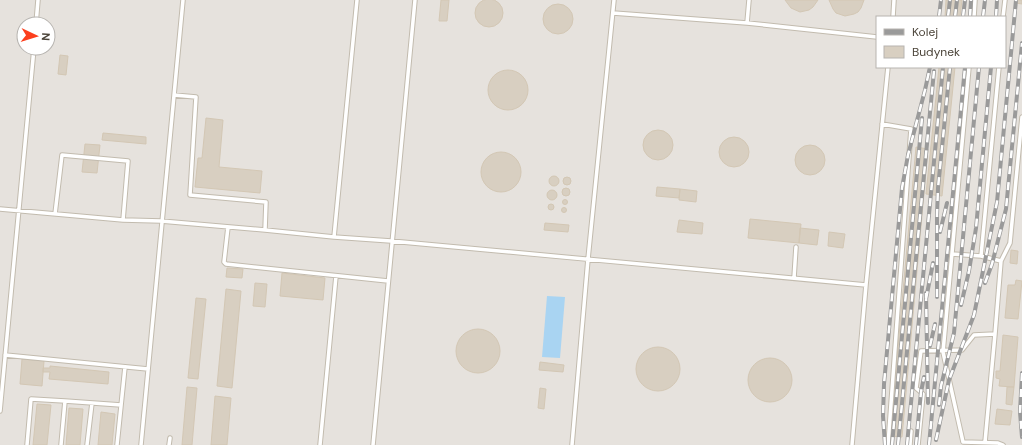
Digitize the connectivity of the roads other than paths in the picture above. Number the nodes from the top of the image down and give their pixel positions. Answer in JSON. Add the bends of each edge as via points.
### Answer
{"nodes":[{"id":1,"x":38,"y":0,"type":"edge"},
{"id":2,"x":183,"y":0,"type":"edge"},
{"id":3,"x":357,"y":0,"type":"edge"},
{"id":4,"x":415,"y":0,"type":"edge"},
{"id":5,"x":614,"y":0,"type":"edge"},
{"id":6,"x":749,"y":0,"type":"edge"},
{"id":7,"x":894,"y":0,"type":"edge"},
{"id":8,"x":975,"y":0,"type":"edge"},
{"id":9,"x":1005,"y":0,"type":"edge"},
{"id":10,"x":613,"y":13,"type":"junction"},
{"id":11,"x":37,"y":16,"type":"edge"},
{"id":12,"x":893,"y":16,"type":"edge"},
{"id":13,"x":974,"y":16,"type":"edge"},
{"id":14,"x":1003,"y":16,"type":"edge"},
{"id":15,"x":747,"y":23,"type":"junction"},
{"id":16,"x":876,"y":37,"type":"edge"},
{"id":17,"x":33,"y":56,"type":"edge"},
{"id":18,"x":888,"y":68,"type":"edge"},
{"id":19,"x":969,"y":68,"type":"edge"},
{"id":20,"x":998,"y":68,"type":"edge"},
{"id":21,"x":174,"y":95,"type":"junction"},
{"id":22,"x":1022,"y":117,"type":"edge"},
{"id":23,"x":882,"y":124,"type":"junction"},
{"id":24,"x":0,"y":209,"type":"edge"},
{"id":25,"x":19,"y":211,"type":"junction"},
{"id":26,"x":55,"y":214,"type":"junction"},
{"id":27,"x":123,"y":220,"type":"junction"},
{"id":28,"x":161,"y":221,"type":"junction"},
{"id":29,"x":228,"y":227,"type":"junction"},
{"id":30,"x":265,"y":230,"type":"junction"},
{"id":31,"x":334,"y":237,"type":"junction"},
{"id":32,"x":392,"y":240,"type":"junction"},
{"id":33,"x":796,"y":247,"type":"dead end"},
{"id":34,"x":952,"y":254,"type":"junction"},
{"id":35,"x":981,"y":256,"type":"junction"},
{"id":36,"x":588,"y":259,"type":"junction"},
{"id":37,"x":1001,"y":261,"type":"junction"},
{"id":38,"x":336,"y":276,"type":"junction"},
{"id":39,"x":794,"y":278,"type":"junction"},
{"id":40,"x":388,"y":281,"type":"junction"},
{"id":41,"x":866,"y":285,"type":"junction"},
{"id":42,"x":995,"y":334,"type":"junction"},
{"id":43,"x":943,"y":352,"type":"junction"},
{"id":44,"x":5,"y":355,"type":"junction"},
{"id":45,"x":124,"y":367,"type":"junction"},
{"id":46,"x":148,"y":369,"type":"junction"},
{"id":47,"x":65,"y":401,"type":"junction"},
{"id":48,"x":92,"y":403,"type":"junction"},
{"id":49,"x":121,"y":405,"type":"junction"},
{"id":50,"x":0,"y":411,"type":"edge"},
{"id":51,"x":911,"y":431,"type":"dead end"},
{"id":52,"x":170,"y":438,"type":"dead end"},
{"id":53,"x":985,"y":442,"type":"junction"},
{"id":54,"x":27,"y":445,"type":"edge"},
{"id":55,"x":61,"y":445,"type":"edge"},
{"id":56,"x":88,"y":445,"type":"edge"},
{"id":57,"x":117,"y":445,"type":"edge"},
{"id":58,"x":141,"y":445,"type":"edge"},
{"id":59,"x":169,"y":445,"type":"edge"},
{"id":60,"x":320,"y":445,"type":"edge"},
{"id":61,"x":373,"y":445,"type":"edge"},
{"id":62,"x":572,"y":445,"type":"edge"},
{"id":63,"x":852,"y":445,"type":"edge"},
{"id":64,"x":888,"y":445,"type":"edge"},
{"id":65,"x":910,"y":445,"type":"edge"},
{"id":66,"x":918,"y":445,"type":"edge"},
{"id":67,"x":1003,"y":445,"type":"edge"}],
"edges":[{"from":1,"to":11,"type":"lane"},
{"from":2,"to":21,"type":"lane"},
{"from":3,"to":31,"type":"lane"},
{"from":4,"to":32,"type":"lane"},
{"from":5,"to":10,"type":"lane"},
{"from":6,"to":15,"type":"lane"},
{"from":7,"to":12,"type":"lane"},
{"from":8,"to":13,"type":"lane"},
{"from":9,"to":14,"type":"lane"},
{"from":10,"to":15,"type":"lane"},
{"from":10,"to":36,"type":"lane"},
{"from":15,"to":16,"type":"lane"},
{"from":17,"to":25,"type":"lane"},
{"from":18,"to":23,"type":"lane"},
{"from":19,"to":34,"type":"lane"},
{"from":20,"to":35,"type":"lane"},
{"from":21,"to":28,"type":"lane"},
{"from":21,"to":30,"type":"lane","via":[[196,97],[190,195],[266,202]]},
{"from":22,"to":37,"type":"lane","via":[[1010,243]]},
{"from":23,"to":41,"type":"lane"},
{"from":23,"to":64,"type":"lane","via":[[911,129]]},
{"from":24,"to":25,"type":"lane"},
{"from":25,"to":26,"type":"lane"},
{"from":25,"to":44,"type":"lane"},
{"from":26,"to":27,"type":"lane"},
{"from":26,"to":27,"type":"lane","via":[[62,155],[121,160],[128,161]]},
{"from":27,"to":28,"type":"lane"},
{"from":28,"to":29,"type":"lane"},
{"from":28,"to":46,"type":"lane"},
{"from":29,"to":30,"type":"lane"},
{"from":29,"to":38,"type":"lane","via":[[224,262],[226,264]]},
{"from":30,"to":31,"type":"lane"},
{"from":31,"to":32,"type":"lane"},
{"from":32,"to":36,"type":"lane"},
{"from":32,"to":40,"type":"lane"},
{"from":33,"to":39,"type":"lane"},
{"from":34,"to":35,"type":"lane"},
{"from":34,"to":43,"type":"lane"},
{"from":35,"to":37,"type":"lane"},
{"from":36,"to":39,"type":"lane"},
{"from":36,"to":62,"type":"lane"},
{"from":37,"to":42,"type":"lane"},
{"from":38,"to":40,"type":"lane"},
{"from":38,"to":60,"type":"lane"},
{"from":39,"to":41,"type":"lane"},
{"from":40,"to":61,"type":"lane"},
{"from":41,"to":63,"type":"lane"},
{"from":42,"to":43,"type":"lane","via":[[974,335],[962,350]]},
{"from":42,"to":53,"type":"lane"},
{"from":43,"to":53,"type":"lane","via":[[963,442]]},
{"from":43,"to":66,"type":"lane","via":[[921,351],[916,388],[923,394]]},
{"from":44,"to":45,"type":"lane"},
{"from":44,"to":50,"type":"lane"},
{"from":45,"to":46,"type":"lane"},
{"from":45,"to":49,"type":"lane"},
{"from":46,"to":58,"type":"lane"},
{"from":47,"to":48,"type":"lane"},
{"from":47,"to":54,"type":"lane","via":[[32,399]]},
{"from":47,"to":55,"type":"lane"},
{"from":48,"to":49,"type":"lane"},
{"from":48,"to":56,"type":"lane"},
{"from":49,"to":57,"type":"lane"},
{"from":51,"to":65,"type":"lane"},
{"from":52,"to":59,"type":"lane"},
{"from":53,"to":67,"type":"lane"}]}
